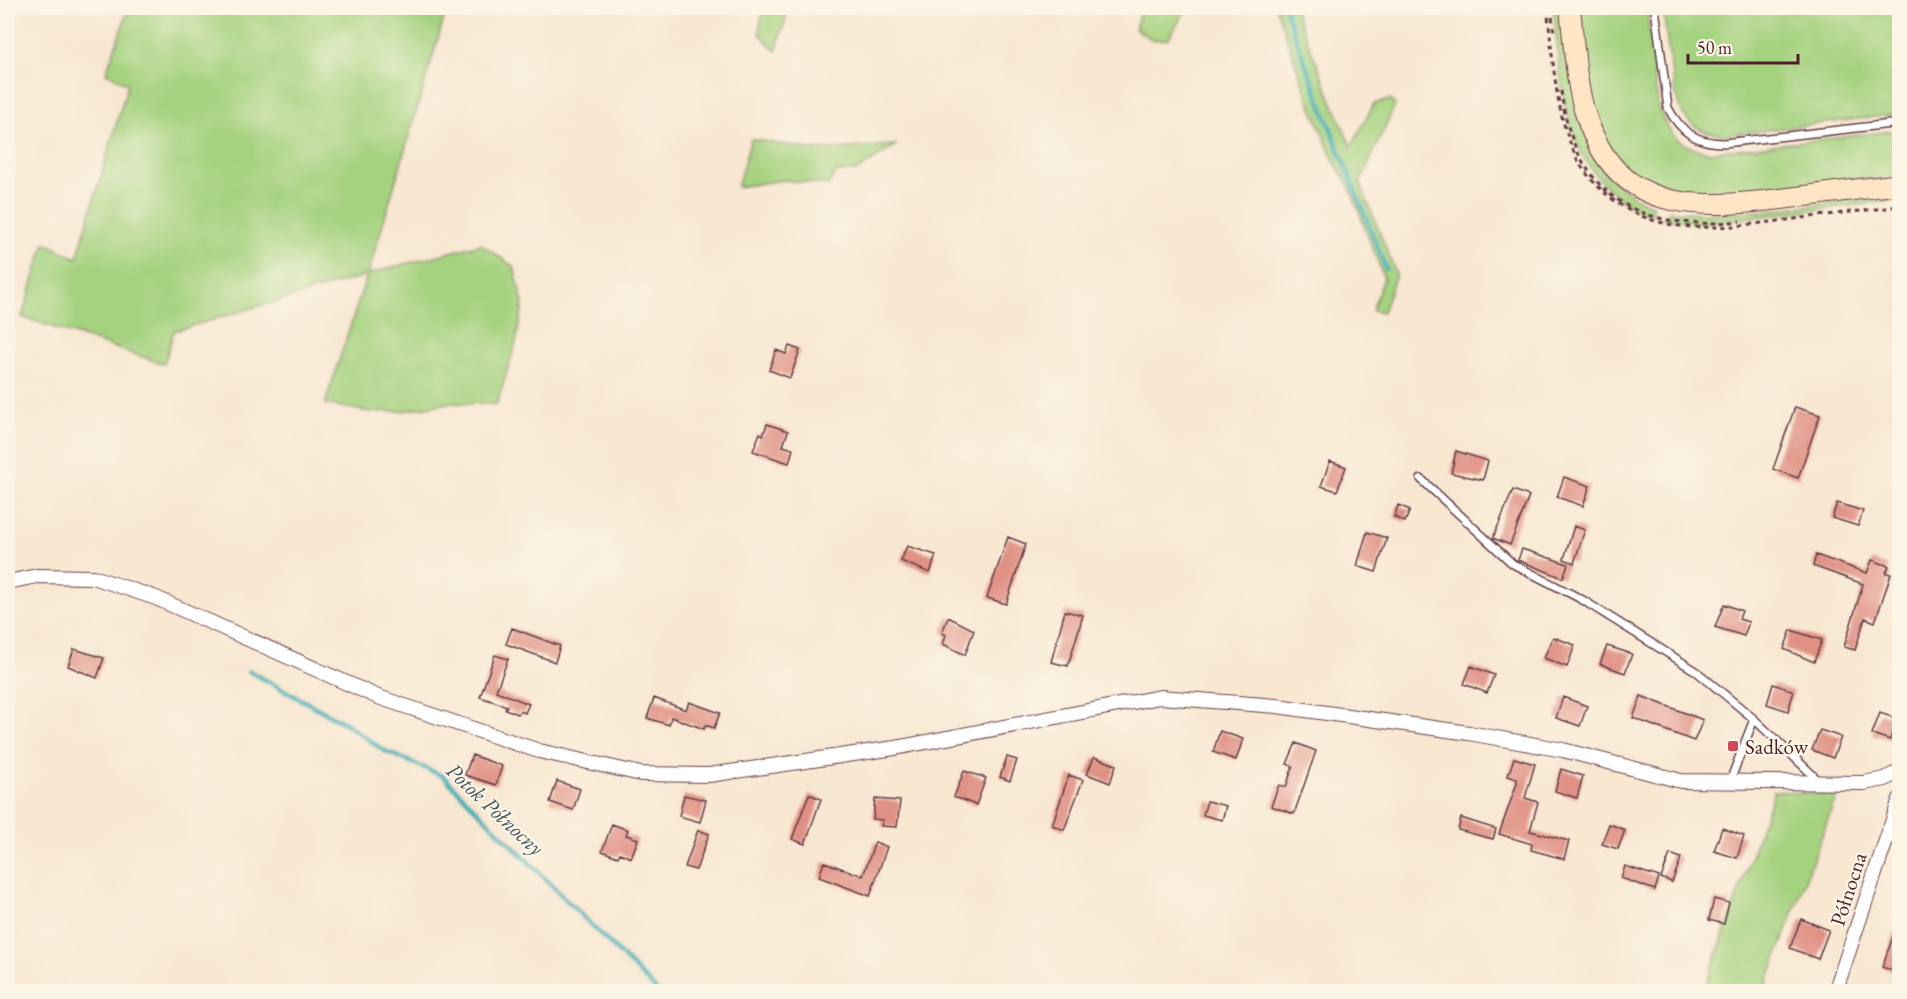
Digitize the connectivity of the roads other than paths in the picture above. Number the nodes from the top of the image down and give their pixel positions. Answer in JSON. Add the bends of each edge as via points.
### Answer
{"nodes":[{"id":1,"x":1570,"y":8,"type":"edge"},
{"id":2,"x":1655,"y":8,"type":"edge"},
{"id":3,"x":1899,"y":123,"type":"edge"},
{"id":4,"x":1899,"y":184,"type":"edge"},
{"id":5,"x":1421,"y":479,"type":"dead end"},
{"id":6,"x":8,"y":582,"type":"edge"},
{"id":7,"x":1754,"y":719,"type":"junction"},
{"id":8,"x":1898,"y":773,"type":"edge"},
{"id":9,"x":1730,"y":781,"type":"junction"},
{"id":10,"x":1820,"y":782,"type":"junction"},
{"id":11,"x":1899,"y":794,"type":"edge"},
{"id":12,"x":1899,"y":799,"type":"edge"},
{"id":13,"x":1835,"y":992,"type":"edge"}],
"edges":[{"from":1,"to":4,"type":"street","via":[[1585,115],[1599,148],[1614,170],[1642,192],[1702,206]]},
{"from":2,"to":3,"type":"lane","via":[[1668,108],[1675,121],[1696,140],[1724,143]]},
{"from":5,"to":7,"type":"lane","via":[[1513,564],[1581,599],[1696,671]]},
{"from":6,"to":9,"type":"street","via":[[37,576],[93,577],[156,598],[378,697],[539,751],[641,774],[709,775],[896,748],[1160,697],[1277,706],[1457,731],[1563,750],[1681,781]]},
{"from":7,"to":9,"type":"lane"},
{"from":7,"to":10,"type":"lane"},
{"from":8,"to":10,"type":"street","via":[[1864,783]]},
{"from":8,"to":11,"type":"street"},
{"from":9,"to":10,"type":"street"},
{"from":12,"to":13,"type":"street","name":"Północna"}]}
